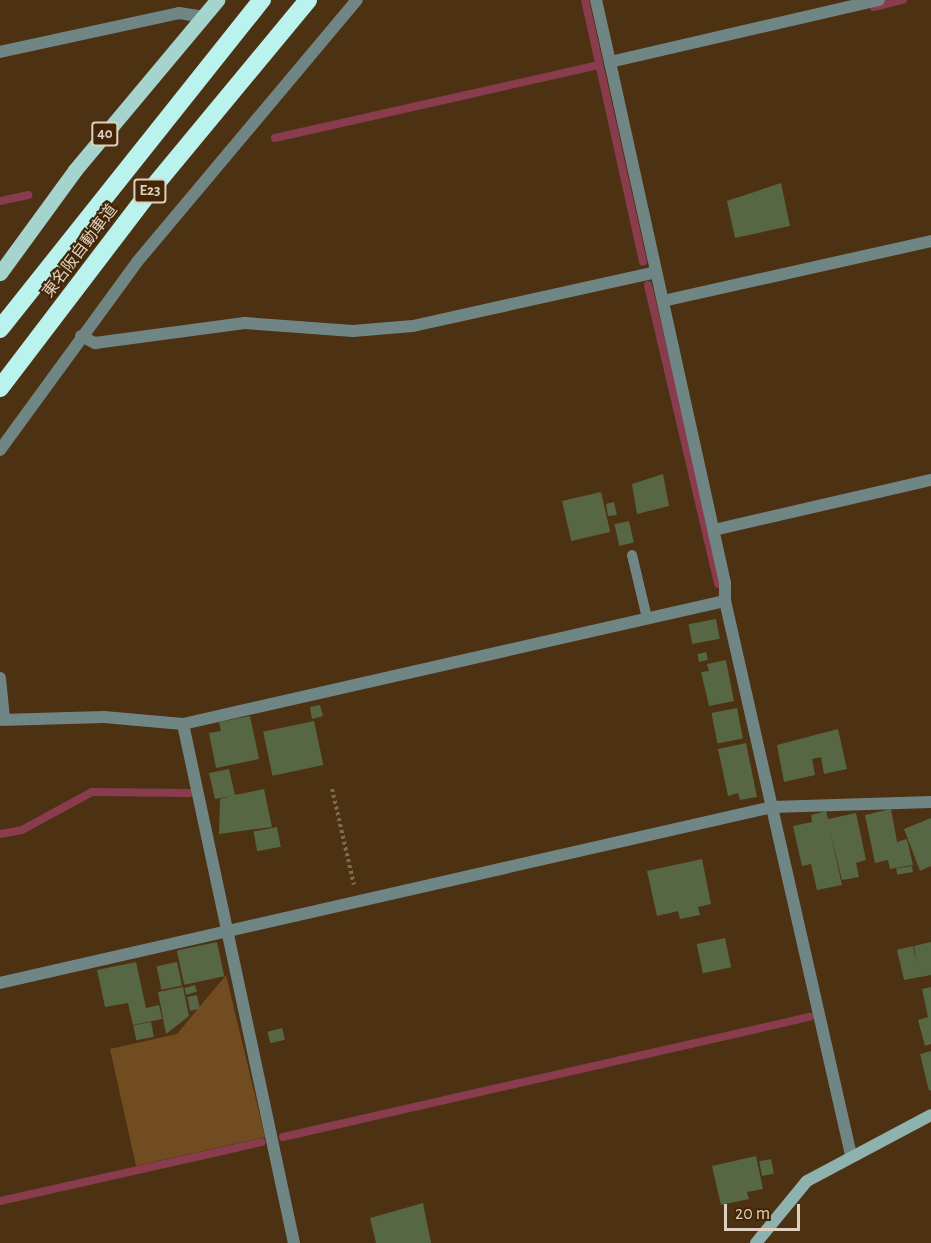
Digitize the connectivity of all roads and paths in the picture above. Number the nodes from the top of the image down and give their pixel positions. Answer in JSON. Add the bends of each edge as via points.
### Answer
{"nodes":[{"id":1,"x":217,"y":0,"type":"edge"},
{"id":2,"x":262,"y":0,"type":"edge"},
{"id":3,"x":308,"y":0,"type":"edge"},
{"id":4,"x":357,"y":0,"type":"edge"},
{"id":5,"x":596,"y":0,"type":"edge"},
{"id":6,"x":879,"y":0,"type":"edge"},
{"id":7,"x":203,"y":17,"type":"junction"},
{"id":8,"x":0,"y":52,"type":"edge"},
{"id":9,"x":610,"y":62,"type":"junction"},
{"id":10,"x":931,"y":242,"type":"edge"},
{"id":11,"x":656,"y":272,"type":"junction"},
{"id":12,"x":0,"y":273,"type":"edge"},
{"id":13,"x":663,"y":301,"type":"junction"},
{"id":14,"x":0,"y":329,"type":"edge"},
{"id":15,"x":81,"y":336,"type":"junction"},
{"id":16,"x":0,"y":388,"type":"edge"},
{"id":17,"x":0,"y":450,"type":"edge"},
{"id":18,"x":931,"y":480,"type":"edge"},
{"id":19,"x":714,"y":530,"type":"junction"},
{"id":20,"x":632,"y":555,"type":"dead end"},
{"id":21,"x":724,"y":601,"type":"junction"},
{"id":22,"x":647,"y":618,"type":"junction"},
{"id":23,"x":0,"y":678,"type":"edge"},
{"id":24,"x":2,"y":720,"type":"edge"},
{"id":25,"x":183,"y":724,"type":"junction"},
{"id":26,"x":333,"y":789,"type":"dead end"},
{"id":27,"x":931,"y":802,"type":"edge"},
{"id":28,"x":772,"y":807,"type":"junction"},
{"id":29,"x":358,"y":901,"type":"junction"},
{"id":30,"x":228,"y":931,"type":"junction"},
{"id":31,"x":0,"y":983,"type":"edge"},
{"id":32,"x":931,"y":1115,"type":"edge"},
{"id":33,"x":851,"y":1155,"type":"junction"},
{"id":34,"x":294,"y":1243,"type":"edge"},
{"id":35,"x":756,"y":1243,"type":"edge"}],
"edges":[{"from":1,"to":7,"type":"main road","number":"40"},
{"from":2,"to":14,"type":"highway","name":"東名阪自動車道","number":"E23"},
{"from":3,"to":16,"type":"highway","name":"東名阪自動車道","number":"E23","via":[[150,191]]},
{"from":4,"to":15,"type":"street"},
{"from":5,"to":9,"type":"street"},
{"from":6,"to":9,"type":"street"},
{"from":7,"to":8,"type":"street","via":[[179,13]]},
{"from":7,"to":12,"type":"main road","number":"40","via":[[75,170]]},
{"from":9,"to":11,"type":"street"},
{"from":10,"to":13,"type":"street"},
{"from":11,"to":13,"type":"street"},
{"from":11,"to":15,"type":"street","via":[[412,326],[353,331],[245,323],[95,343]]},
{"from":13,"to":19,"type":"street"},
{"from":15,"to":17,"type":"street"},
{"from":18,"to":19,"type":"street"},
{"from":19,"to":21,"type":"street"},
{"from":20,"to":22,"type":"lane"},
{"from":21,"to":22,"type":"street"},
{"from":21,"to":28,"type":"street"},
{"from":22,"to":25,"type":"street"},
{"from":23,"to":24,"type":"street"},
{"from":24,"to":25,"type":"street","via":[[104,717]]},
{"from":25,"to":30,"type":"street"},
{"from":26,"to":29,"type":"path"},
{"from":27,"to":28,"type":"street"},
{"from":28,"to":29,"type":"street"},
{"from":28,"to":33,"type":"street"},
{"from":29,"to":30,"type":"street"},
{"from":30,"to":31,"type":"street"},
{"from":30,"to":34,"type":"street"},
{"from":32,"to":33,"type":"street"},
{"from":33,"to":35,"type":"street","via":[[792,1195]]}]}
